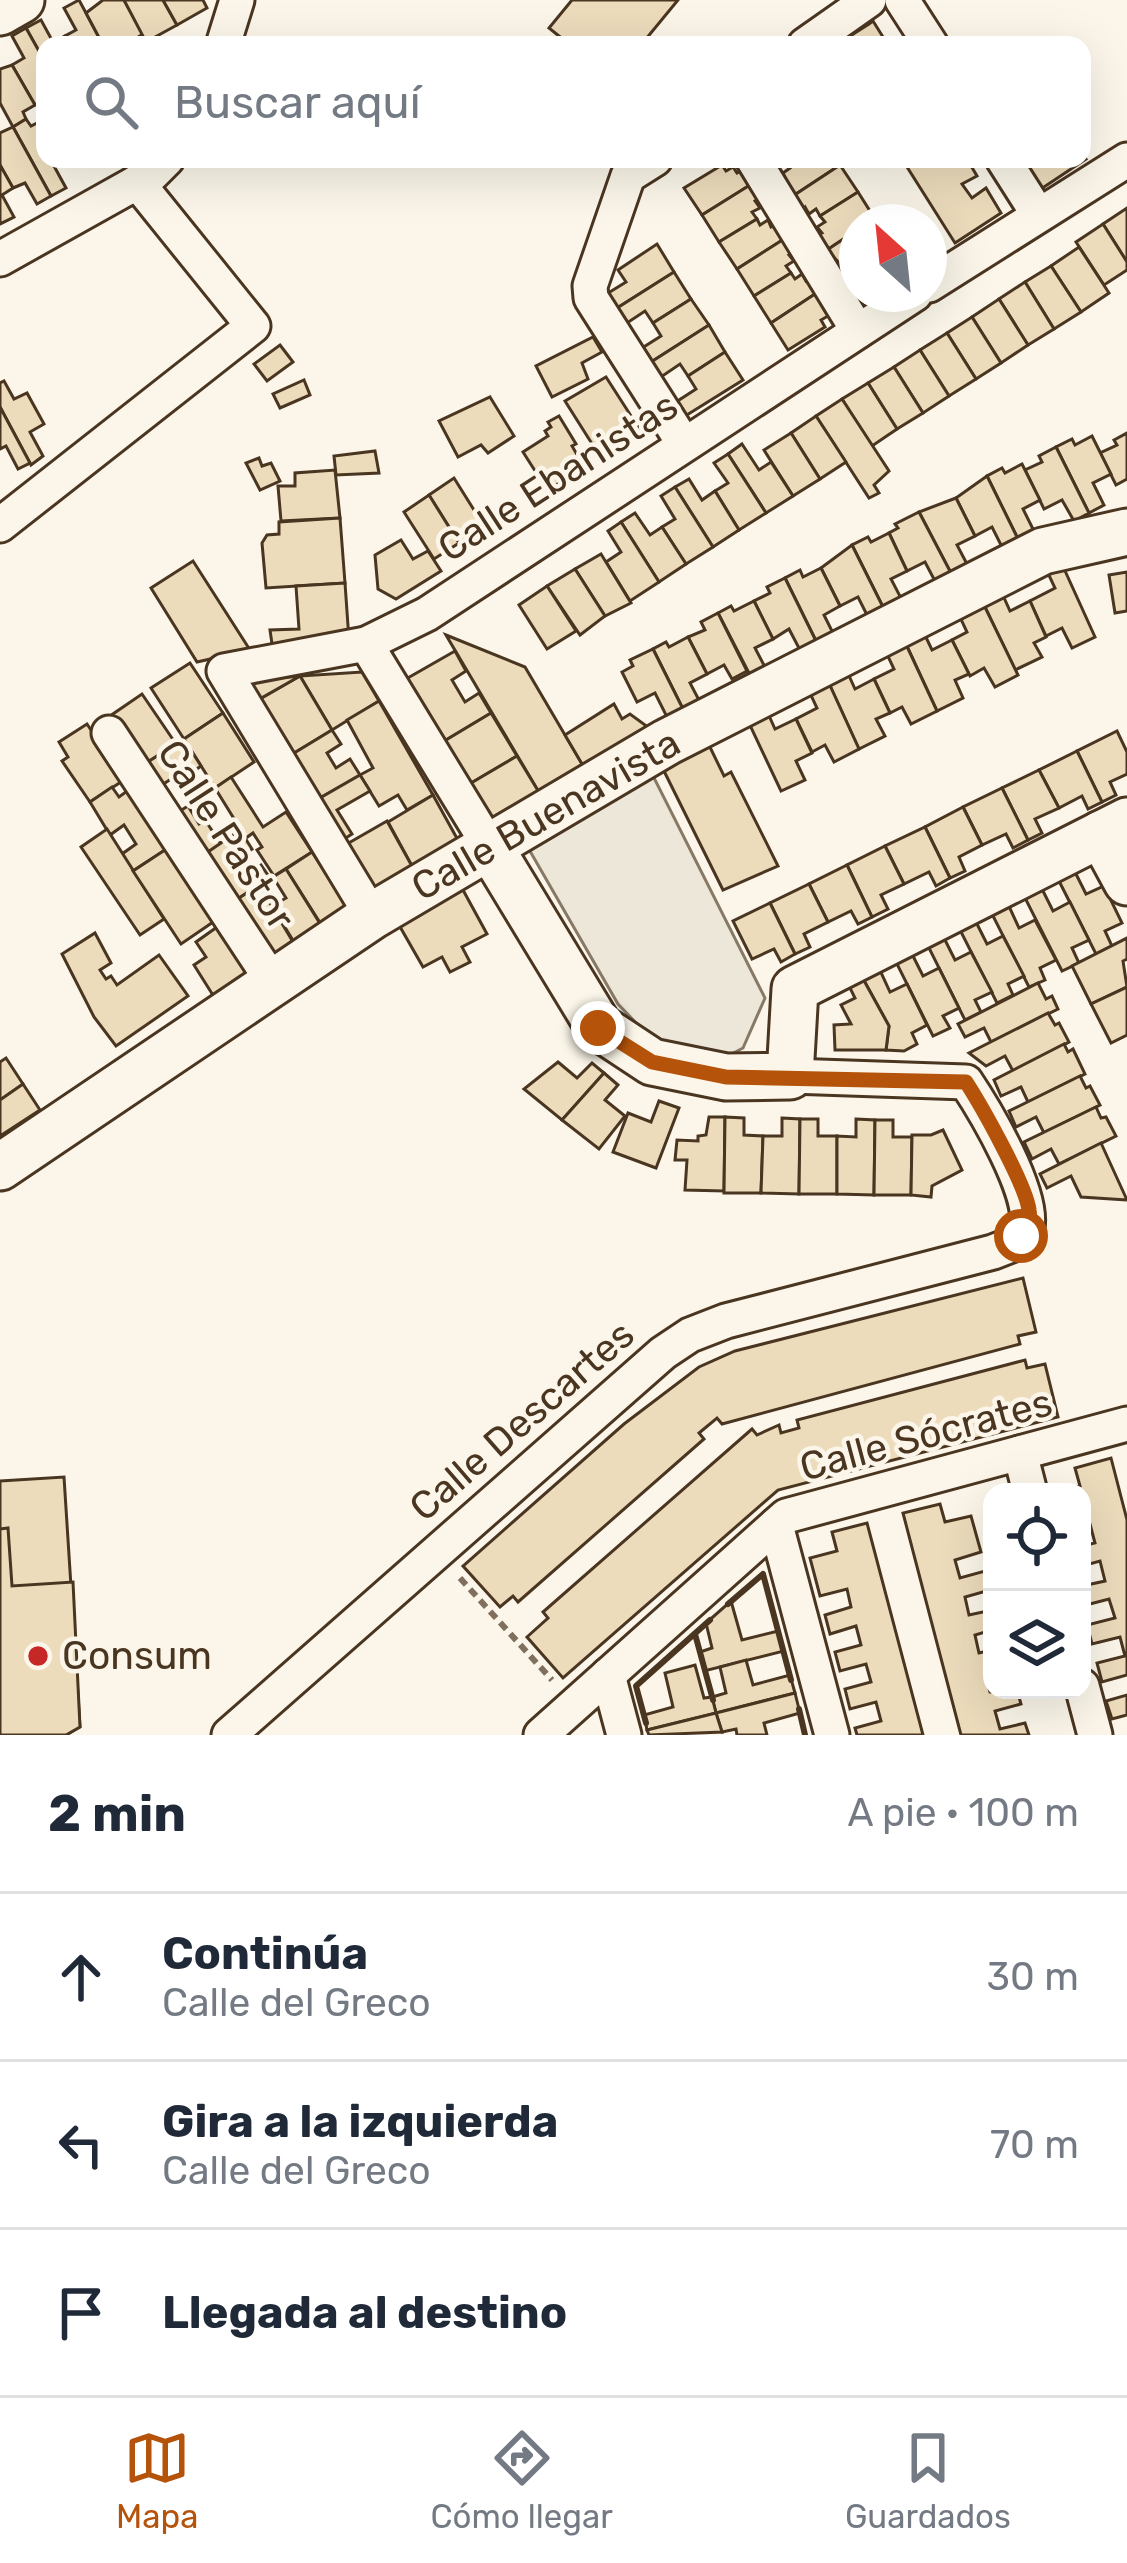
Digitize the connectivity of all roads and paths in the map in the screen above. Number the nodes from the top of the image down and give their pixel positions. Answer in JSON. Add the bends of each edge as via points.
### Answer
{"nodes":[{"id":1,"x":21,"y":0,"type":"edge"},
{"id":2,"x":237,"y":0,"type":"edge"},
{"id":3,"x":869,"y":0,"type":"edge"},
{"id":4,"x":902,"y":0,"type":"edge"},
{"id":5,"x":0,"y":12,"type":"edge"},
{"id":6,"x":226,"y":36,"type":"edge"},
{"id":7,"x":818,"y":36,"type":"edge"},
{"id":8,"x":925,"y":36,"type":"edge"},
{"id":9,"x":1127,"y":160,"type":"edge"},
{"id":10,"x":155,"y":168,"type":"edge"},
{"id":11,"x":641,"y":168,"type":"edge"},
{"id":12,"x":758,"y":168,"type":"edge"},
{"id":13,"x":1009,"y":168,"type":"edge"},
{"id":14,"x":137,"y":182,"type":"junction"},
{"id":15,"x":1038,"y":214,"type":"junction"},
{"id":16,"x":0,"y":259,"type":"edge"},
{"id":17,"x":947,"y":273,"type":"edge"},
{"id":18,"x":887,"y":312,"type":"edge"},
{"id":19,"x":858,"y":331,"type":"junction"},
{"id":20,"x":684,"y":444,"type":"junction"},
{"id":21,"x":0,"y":525,"type":"edge"},
{"id":22,"x":1127,"y":532,"type":"edge"},
{"id":23,"x":366,"y":644,"type":"junction"},
{"id":24,"x":109,"y":733,"type":"dead end"},
{"id":25,"x":1114,"y":827,"type":"edge"},
{"id":26,"x":491,"y":849,"type":"junction"},
{"id":27,"x":1127,"y":882,"type":"edge"},
{"id":28,"x":372,"y":916,"type":"junction"},
{"id":29,"x":273,"y":982,"type":"junction"},
{"id":30,"x":790,"y":1076,"type":"junction"},
{"id":31,"x":0,"y":1167,"type":"edge"},
{"id":32,"x":1127,"y":1424,"type":"edge"},
{"id":33,"x":1020,"y":1453,"type":"junction"},
{"id":34,"x":1028,"y":1483,"type":"edge"},
{"id":35,"x":776,"y":1525,"type":"junction"},
{"id":36,"x":453,"y":1570,"type":"dead end"},
{"id":37,"x":608,"y":1675,"type":"junction"},
{"id":38,"x":1085,"y":1699,"type":"edge"},
{"id":39,"x":574,"y":1705,"type":"junction"},
{"id":40,"x":229,"y":1735,"type":"edge"},
{"id":41,"x":541,"y":1735,"type":"edge"},
{"id":42,"x":624,"y":1735,"type":"edge"},
{"id":43,"x":832,"y":1735,"type":"edge"},
{"id":44,"x":1095,"y":1735,"type":"edge"}],
"edges":[{"from":1,"to":5,"type":"street"},
{"from":2,"to":6,"type":"street"},
{"from":3,"to":7,"type":"street"},
{"from":4,"to":8,"type":"street"},
{"from":9,"to":15,"type":"street"},
{"from":10,"to":14,"type":"street"},
{"from":11,"to":20,"type":"street","via":[[628,176],[591,298]]},
{"from":12,"to":19,"type":"street"},
{"from":13,"to":15,"type":"street"},
{"from":14,"to":16,"type":"street"},
{"from":14,"to":21,"type":"street","via":[[253,326]]},
{"from":15,"to":17,"type":"street"},
{"from":18,"to":19,"type":"street","name":"Calle Ebanistas"},
{"from":19,"to":20,"type":"street","name":"Calle Ebanistas"},
{"from":20,"to":23,"type":"street","name":"Calle Ebanistas","via":[[427,614]]},
{"from":22,"to":26,"type":"street","name":"Calle Buenavista","via":[[1043,551],[667,742]]},
{"from":23,"to":26,"type":"street"},
{"from":23,"to":28,"type":"street","name":"Calle Ebanistas","via":[[224,671]]},
{"from":24,"to":29,"type":"street","name":"Calle Pastor"},
{"from":25,"to":27,"type":"street"},
{"from":25,"to":30,"type":"street","via":[[795,988]]},
{"from":26,"to":28,"type":"street","name":"Calle Buenavista"},
{"from":26,"to":30,"type":"street","via":[[598,1028],[652,1062],[726,1077]]},
{"from":28,"to":29,"type":"street","name":"Calle Buenavista"},
{"from":29,"to":31,"type":"street","name":"Calle Buenavista"},
{"from":30,"to":40,"type":"street","name":"Calle Descartes","via":[[966,1082],[1026,1199],[1027,1227],[1011,1245],[690,1335]]},
{"from":32,"to":33,"type":"street","name":"Calle Sócrates"},
{"from":33,"to":34,"type":"street"},
{"from":33,"to":35,"type":"street","name":"Calle Sócrates"},
{"from":35,"to":37,"type":"street","name":"Calle Sócrates"},
{"from":35,"to":43,"type":"street"},
{"from":36,"to":39,"type":"path"},
{"from":37,"to":39,"type":"street","name":"Calle Sócrates"},
{"from":37,"to":42,"type":"street"},
{"from":38,"to":44,"type":"street"},
{"from":39,"to":41,"type":"street","name":"Calle Sócrates"}]}
